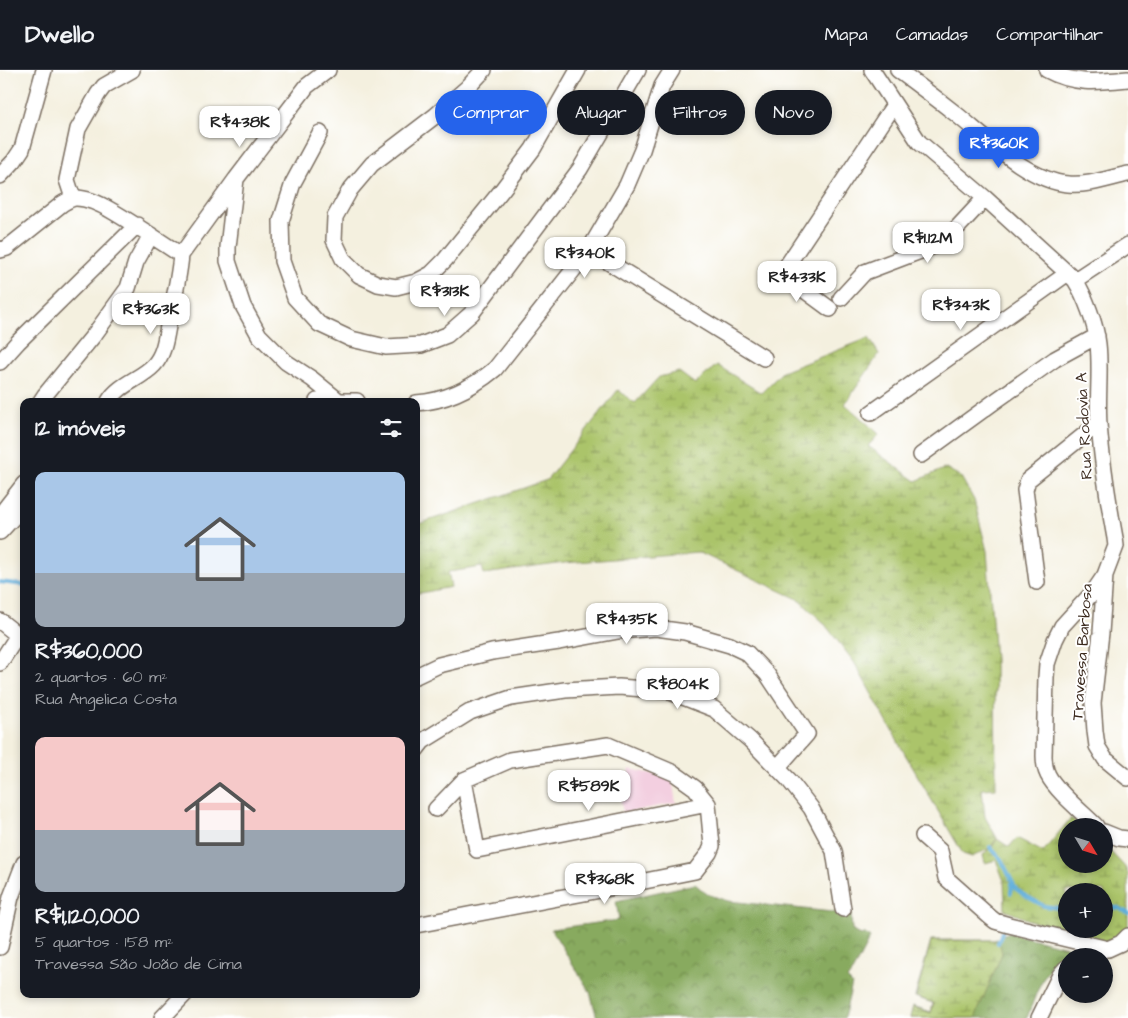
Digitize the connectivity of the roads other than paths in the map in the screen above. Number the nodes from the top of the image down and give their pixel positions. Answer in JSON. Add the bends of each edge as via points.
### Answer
{"nodes":[{"id":1,"x":44,"y":70,"type":"edge"},
{"id":2,"x":132,"y":70,"type":"edge"},
{"id":3,"x":328,"y":70,"type":"edge"},
{"id":4,"x":484,"y":70,"type":"edge"},
{"id":5,"x":578,"y":70,"type":"edge"},
{"id":6,"x":638,"y":70,"type":"edge"},
{"id":7,"x":672,"y":70,"type":"edge"},
{"id":8,"x":872,"y":70,"type":"edge"},
{"id":9,"x":898,"y":70,"type":"edge"},
{"id":10,"x":1047,"y":70,"type":"edge"},
{"id":11,"x":1128,"y":79,"type":"edge"},
{"id":12,"x":894,"y":105,"type":"junction"},
{"id":13,"x":320,"y":133,"type":"dead end"},
{"id":14,"x":1128,"y":174,"type":"edge"},
{"id":15,"x":0,"y":176,"type":"edge"},
{"id":16,"x":236,"y":179,"type":"junction"},
{"id":17,"x":75,"y":198,"type":"junction"},
{"id":18,"x":985,"y":198,"type":"junction"},
{"id":19,"x":137,"y":225,"type":"junction"},
{"id":20,"x":151,"y":235,"type":"junction"},
{"id":21,"x":1128,"y":245,"type":"edge"},
{"id":22,"x":589,"y":250,"type":"junction"},
{"id":23,"x":2,"y":251,"type":"edge"},
{"id":24,"x":181,"y":255,"type":"junction"},
{"id":25,"x":1071,"y":277,"type":"junction"},
{"id":26,"x":1097,"y":336,"type":"junction"},
{"id":27,"x":764,"y":358,"type":"dead end"},
{"id":28,"x":0,"y":362,"type":"edge"},
{"id":29,"x":43,"y":398,"type":"edge"},
{"id":30,"x":112,"y":398,"type":"edge"},
{"id":31,"x":335,"y":398,"type":"edge"},
{"id":32,"x":420,"y":403,"type":"edge"},
{"id":33,"x":871,"y":413,"type":"dead end"},
{"id":34,"x":1099,"y":423,"type":"junction"},
{"id":35,"x":921,"y":455,"type":"dead end"},
{"id":36,"x":20,"y":489,"type":"edge"},
{"id":37,"x":20,"y":510,"type":"edge"},
{"id":38,"x":0,"y":515,"type":"edge"},
{"id":39,"x":0,"y":532,"type":"edge"},
{"id":40,"x":1105,"y":576,"type":"junction"},
{"id":41,"x":1037,"y":582,"type":"dead end"},
{"id":42,"x":0,"y":621,"type":"edge"},
{"id":43,"x":20,"y":637,"type":"edge"},
{"id":44,"x":20,"y":639,"type":"edge"},
{"id":45,"x":0,"y":663,"type":"edge"},
{"id":46,"x":420,"y":674,"type":"edge"},
{"id":47,"x":420,"y":745,"type":"edge"},
{"id":48,"x":778,"y":768,"type":"junction"},
{"id":49,"x":1128,"y":778,"type":"edge"},
{"id":50,"x":464,"y":780,"type":"junction"},
{"id":51,"x":708,"y":804,"type":"junction"},
{"id":52,"x":436,"y":809,"type":"dead end"},
{"id":53,"x":1088,"y":818,"type":"edge"},
{"id":54,"x":923,"y":836,"type":"dead end"},
{"id":55,"x":1113,"y":836,"type":"edge"},
{"id":56,"x":1128,"y":839,"type":"edge"},
{"id":57,"x":20,"y":873,"type":"edge"},
{"id":58,"x":844,"y":909,"type":"dead end"},
{"id":59,"x":420,"y":924,"type":"edge"},
{"id":60,"x":1128,"y":936,"type":"edge"},
{"id":61,"x":0,"y":946,"type":"edge"},
{"id":62,"x":1104,"y":948,"type":"edge"},
{"id":63,"x":1110,"y":948,"type":"edge"},
{"id":64,"x":1058,"y":979,"type":"edge"},
{"id":65,"x":181,"y":998,"type":"edge"},
{"id":66,"x":162,"y":1018,"type":"edge"},
{"id":67,"x":1039,"y":1018,"type":"edge"}],
"edges":[{"from":1,"to":15,"type":"street","via":[[22,150]]},
{"from":2,"to":17,"type":"street","via":[[104,86],[78,129],[67,180]]},
{"from":3,"to":16,"type":"street","via":[[307,86]]},
{"from":4,"to":5,"type":"street","via":[[436,116],[372,164],[350,190],[335,217],[334,240],[343,259],[359,274],[378,284],[396,287],[431,274],[532,149]]},
{"from":6,"to":13,"type":"street","via":[[580,169],[472,314],[447,335],[420,345],[386,347],[351,339],[319,324],[295,298],[282,261],[281,221],[293,183]]},
{"from":7,"to":22,"type":"street","via":[[662,86],[627,186]]},
{"from":8,"to":12,"type":"street","name":"Rua Rodovia A"},
{"from":9,"to":14,"type":"street","via":[[1011,158],[1045,179],[1068,184],[1087,183]]},
{"from":10,"to":11,"type":"street","via":[[1075,81]]},
{"from":12,"to":18,"type":"street","name":"Rua Rodovia A","via":[[919,142]]},
{"from":12,"to":18,"type":"street","via":[[781,273],[835,304],[865,272],[944,242]]},
{"from":16,"to":24,"type":"street"},
{"from":16,"to":31,"type":"street","via":[[228,261],[243,306],[259,335],[286,362]]},
{"from":17,"to":19,"type":"street","via":[[96,203]]},
{"from":17,"to":23,"type":"street","via":[[62,204]]},
{"from":18,"to":25,"type":"street","name":"Rua Rodovia A"},
{"from":19,"to":20,"type":"street"},
{"from":19,"to":28,"type":"street"},
{"from":20,"to":24,"type":"street"},
{"from":20,"to":29,"type":"street","via":[[136,262],[128,288]]},
{"from":21,"to":25,"type":"street"},
{"from":22,"to":27,"type":"street"},
{"from":22,"to":32,"type":"street","via":[[495,369],[457,394]]},
{"from":24,"to":30,"type":"street","via":[[180,276],[159,358],[150,369]]},
{"from":25,"to":26,"type":"street","name":"Rua Rodovia A","via":[[1081,290]]},
{"from":25,"to":33,"type":"street"},
{"from":26,"to":34,"type":"street","name":"Rua Rodovia A"},
{"from":26,"to":35,"type":"street","via":[[1055,359]]},
{"from":34,"to":40,"type":"street","name":"Rua Rodovia A","via":[[1116,546]]},
{"from":34,"to":41,"type":"street","via":[[1028,480],[1026,485]]},
{"from":36,"to":38,"type":"street"},
{"from":37,"to":39,"type":"street"},
{"from":40,"to":49,"type":"street","name":"Travessa Barbosa","via":[[1093,703],[1095,731],[1105,759]]},
{"from":40,"to":53,"type":"street","name":"Rua Rodovia A","via":[[1062,626],[1050,653],[1046,677],[1045,766],[1054,786]]},
{"from":42,"to":43,"type":"street"},
{"from":44,"to":45,"type":"street"},
{"from":46,"to":48,"type":"street","via":[[439,665],[492,652],[618,631],[656,628],[685,632],[747,653],[767,674],[807,734]]},
{"from":47,"to":48,"type":"street","via":[[470,712],[511,698],[619,687],[668,691],[714,709]]},
{"from":48,"to":58,"type":"street","via":[[811,808],[834,851]]},
{"from":50,"to":51,"type":"street","via":[[510,760],[608,745],[674,773],[695,788]]},
{"from":50,"to":51,"type":"street","via":[[477,850]]},
{"from":50,"to":52,"type":"street"},
{"from":51,"to":59,"type":"street","via":[[712,846],[695,871]]},
{"from":54,"to":62,"type":"street","via":[[940,851],[946,878],[995,921]]},
{"from":55,"to":56,"type":"street"},
{"from":57,"to":61,"type":"street"},
{"from":60,"to":63,"type":"street"},
{"from":64,"to":67,"type":"street"},
{"from":65,"to":66,"type":"street"}]}
